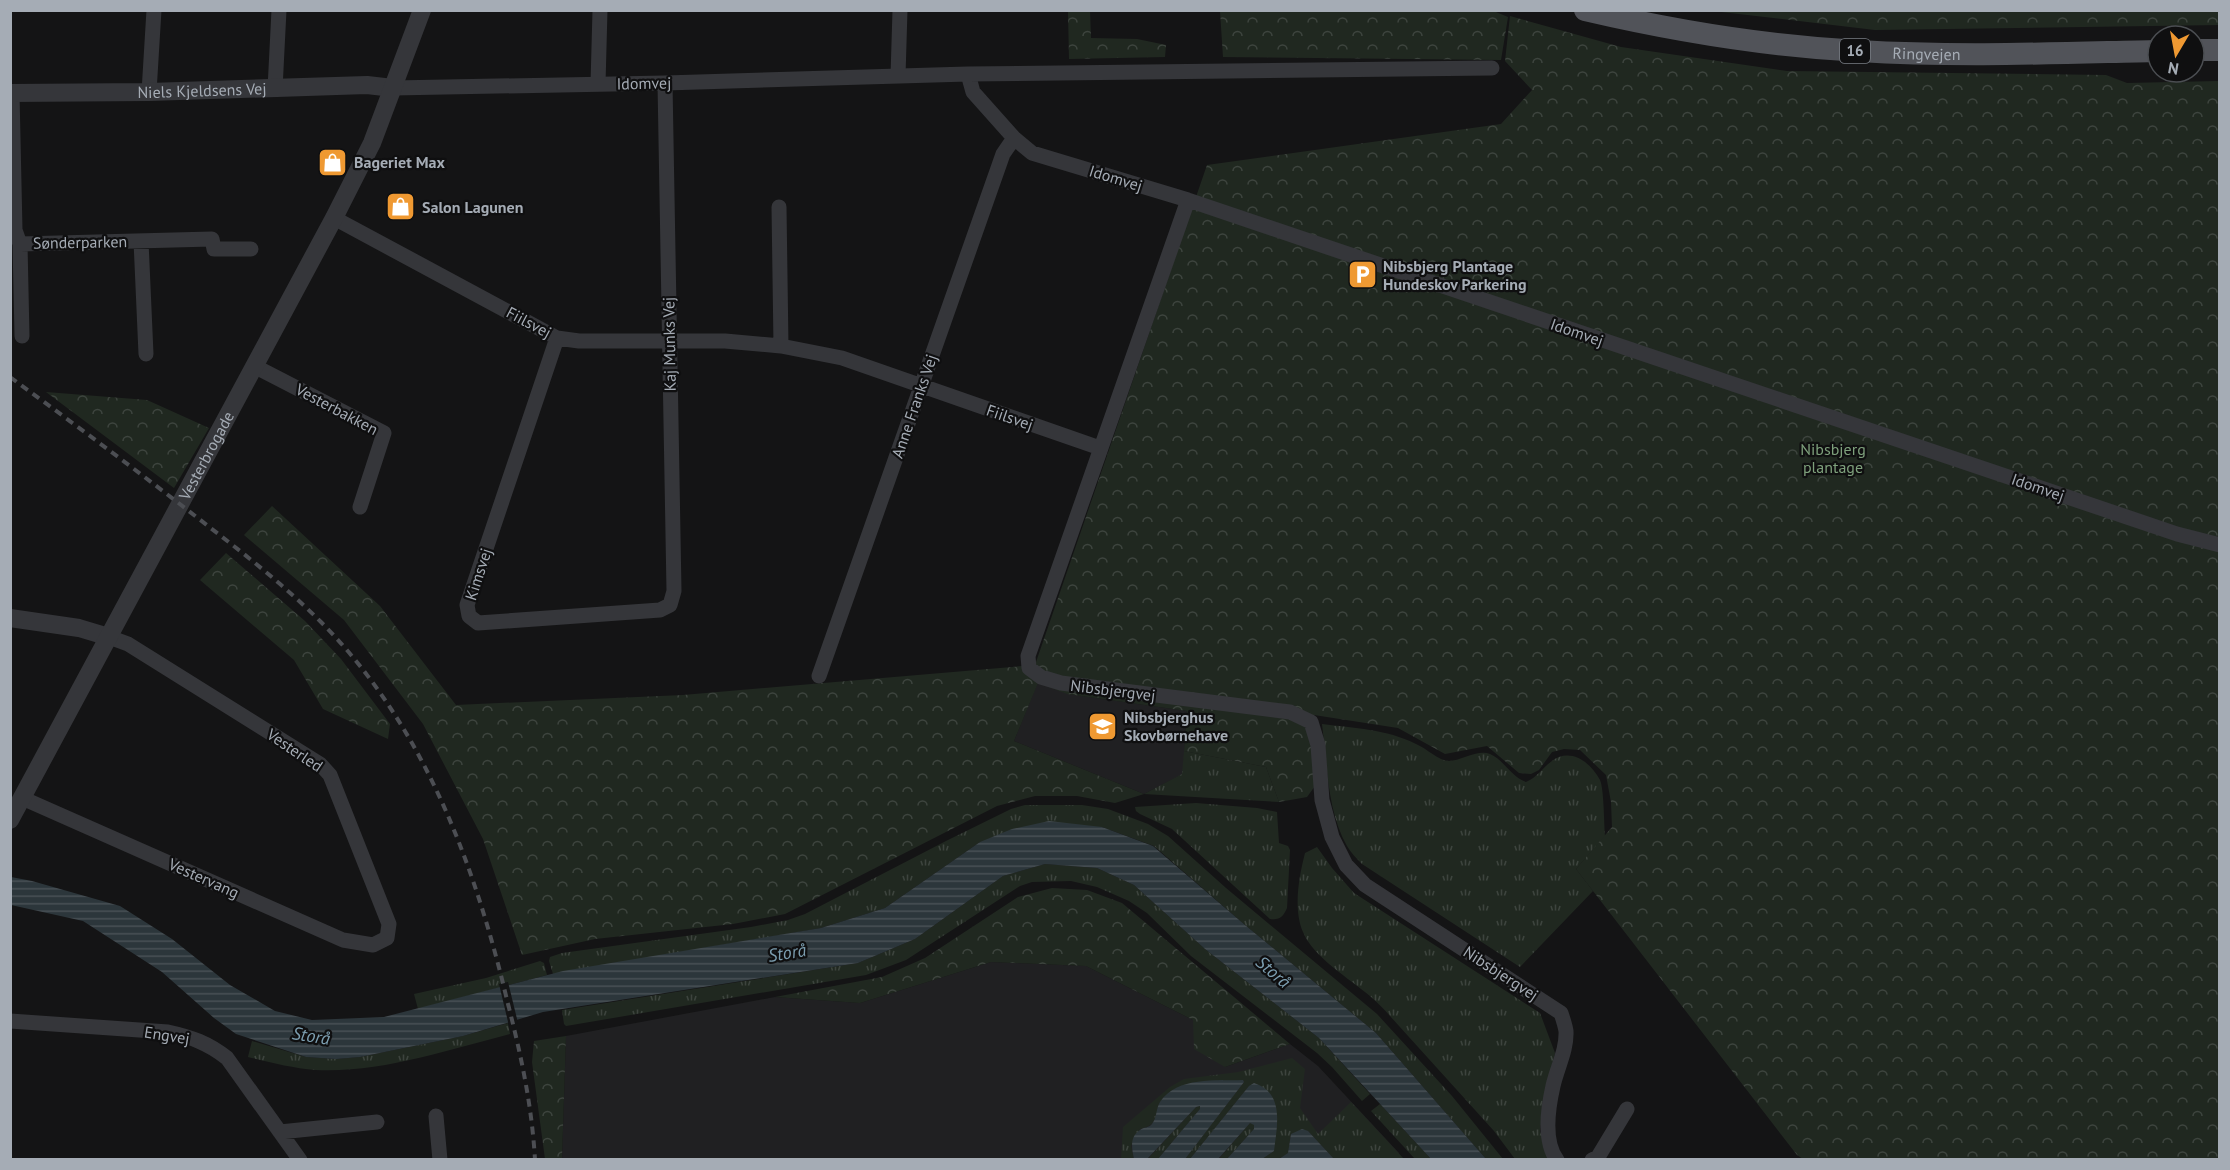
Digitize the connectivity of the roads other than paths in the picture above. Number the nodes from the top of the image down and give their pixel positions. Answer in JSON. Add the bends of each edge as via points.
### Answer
{"nodes":[{"id":1,"x":154,"y":10,"type":"edge"},
{"id":2,"x":279,"y":10,"type":"edge"},
{"id":3,"x":422,"y":10,"type":"edge"},
{"id":4,"x":600,"y":10,"type":"edge"},
{"id":5,"x":900,"y":10,"type":"edge"},
{"id":6,"x":1585,"y":10,"type":"edge"},
{"id":7,"x":2146,"y":51,"type":"edge"},
{"id":8,"x":1492,"y":68,"type":"dead end"},
{"id":9,"x":968,"y":74,"type":"junction"},
{"id":10,"x":898,"y":76,"type":"junction"},
{"id":11,"x":665,"y":83,"type":"junction"},
{"id":12,"x":598,"y":84,"type":"junction"},
{"id":13,"x":393,"y":88,"type":"junction"},
{"id":14,"x":275,"y":89,"type":"junction"},
{"id":15,"x":149,"y":92,"type":"junction"},
{"id":16,"x":11,"y":93,"type":"edge"},
{"id":17,"x":11,"y":131,"type":"edge"},
{"id":18,"x":1014,"y":138,"type":"junction"},
{"id":19,"x":1188,"y":200,"type":"junction"},
{"id":20,"x":779,"y":207,"type":"dead end"},
{"id":21,"x":334,"y":218,"type":"junction"},
{"id":22,"x":141,"y":241,"type":"junction"},
{"id":23,"x":251,"y":249,"type":"dead end"},
{"id":24,"x":17,"y":251,"type":"edge"},
{"id":25,"x":22,"y":336,"type":"dead end"},
{"id":26,"x":557,"y":338,"type":"junction"},
{"id":27,"x":669,"y":340,"type":"junction"},
{"id":28,"x":781,"y":346,"type":"junction"},
{"id":29,"x":146,"y":354,"type":"dead end"},
{"id":30,"x":254,"y":366,"type":"junction"},
{"id":31,"x":922,"y":386,"type":"junction"},
{"id":32,"x":1100,"y":448,"type":"junction"},
{"id":33,"x":360,"y":507,"type":"dead end"},
{"id":34,"x":2220,"y":545,"type":"edge"},
{"id":35,"x":670,"y":604,"type":"joint"},
{"id":36,"x":10,"y":618,"type":"edge"},
{"id":37,"x":109,"y":637,"type":"junction"},
{"id":38,"x":819,"y":676,"type":"dead end"},
{"id":39,"x":22,"y":798,"type":"junction"},
{"id":40,"x":10,"y":820,"type":"edge"},
{"id":41,"x":387,"y":938,"type":"joint"},
{"id":42,"x":10,"y":1021,"type":"edge"},
{"id":43,"x":1627,"y":1109,"type":"dead end"},
{"id":44,"x":436,"y":1116,"type":"dead end"},
{"id":45,"x":376,"y":1122,"type":"dead end"},
{"id":46,"x":280,"y":1132,"type":"junction"},
{"id":47,"x":300,"y":1160,"type":"edge"},
{"id":48,"x":440,"y":1160,"type":"edge"},
{"id":49,"x":1557,"y":1160,"type":"edge"},
{"id":50,"x":1592,"y":1160,"type":"edge"}],
"edges":[{"from":1,"to":15,"type":"street"},
{"from":2,"to":14,"type":"street"},
{"from":3,"to":13,"type":"street","name":"Vesterbrogade"},
{"from":4,"to":12,"type":"street"},
{"from":5,"to":10,"type":"street"},
{"from":6,"to":7,"type":"main road","name":"Ringvejen","number":"16","via":[[1689,32],[1858,51]]},
{"from":8,"to":9,"type":"street","name":"Idomvej"},
{"from":9,"to":10,"type":"street","name":"Idomvej"},
{"from":9,"to":18,"type":"street","name":"Idomvej","via":[[973,92]]},
{"from":10,"to":11,"type":"street","name":"Idomvej"},
{"from":11,"to":12,"type":"street","name":"Idomvej"},
{"from":11,"to":27,"type":"street","name":"Kaj Munks Vej"},
{"from":12,"to":13,"type":"street","name":"Idomvej"},
{"from":13,"to":14,"type":"street","name":"Niels Kjeldsens Vej","via":[[367,85]]},
{"from":13,"to":21,"type":"street","name":"Vesterbrogade","via":[[372,143]]},
{"from":14,"to":15,"type":"street","name":"Niels Kjeldsens Vej"},
{"from":15,"to":16,"type":"street","name":"Niels Kjeldsens Vej"},
{"from":16,"to":17,"type":"street","name":"Sønderparken"},
{"from":17,"to":24,"type":"street","name":"Sønderparken"},
{"from":18,"to":19,"type":"street","name":"Idomvej","via":[[1032,153]]},
{"from":18,"to":31,"type":"street","name":"Anne Franks Vej","via":[[1003,154]]},
{"from":19,"to":32,"type":"street","name":"Nibsbjergvej"},
{"from":19,"to":34,"type":"street","name":"Idomvej","via":[[2177,534]]},
{"from":20,"to":28,"type":"street"},
{"from":21,"to":26,"type":"street","name":"Fiilsvej"},
{"from":21,"to":30,"type":"street","name":"Vesterbrogade"},
{"from":22,"to":23,"type":"street","name":"Sønderparken","via":[[212,239],[214,249]]},
{"from":22,"to":24,"type":"street","name":"Sønderparken"},
{"from":22,"to":29,"type":"street","name":"Sønderparken"},
{"from":24,"to":25,"type":"street","name":"Sønderparken"},
{"from":26,"to":27,"type":"street","name":"Fiilsvej"},
{"from":26,"to":35,"type":"street","name":"Kimsvej","via":[[466,605],[469,616],[478,623],[660,610]]},
{"from":27,"to":28,"type":"street","name":"Fiilsvej"},
{"from":27,"to":35,"type":"street","name":"Kaj Munks Vej","via":[[674,591]]},
{"from":28,"to":31,"type":"street","name":"Fiilsvej","via":[[842,358]]},
{"from":30,"to":33,"type":"street","name":"Vesterbakken","via":[[384,433]]},
{"from":30,"to":37,"type":"street","name":"Vesterbrogade"},
{"from":31,"to":32,"type":"street","name":"Fiilsvej"},
{"from":31,"to":38,"type":"street","name":"Anne Franks Vej"},
{"from":32,"to":49,"type":"street","name":"Nibsbjergvej","via":[[1028,656],[1029,668],[1041,677],[1061,683],[1290,712],[1311,722],[1318,746],[1323,807],[1346,865],[1365,885],[1561,1013],[1566,1030],[1564,1048],[1548,1124],[1549,1146]]},
{"from":36,"to":37,"type":"street","via":[[79,628]]},
{"from":37,"to":39,"type":"street","name":"Vesterbrogade"},
{"from":37,"to":41,"type":"street","name":"Vesterled","via":[[128,644],[320,764],[330,775],[389,924]]},
{"from":39,"to":40,"type":"street","name":"Vesterbrogade"},
{"from":39,"to":41,"type":"street","name":"Vestervang","via":[[343,940],[373,945]]},
{"from":42,"to":46,"type":"street","name":"Engvej","via":[[190,1036],[227,1058]]},
{"from":43,"to":50,"type":"street","via":[[1598,1157]]},
{"from":44,"to":48,"type":"street"},
{"from":45,"to":46,"type":"street"},
{"from":46,"to":47,"type":"street","name":"Engvej"}]}
